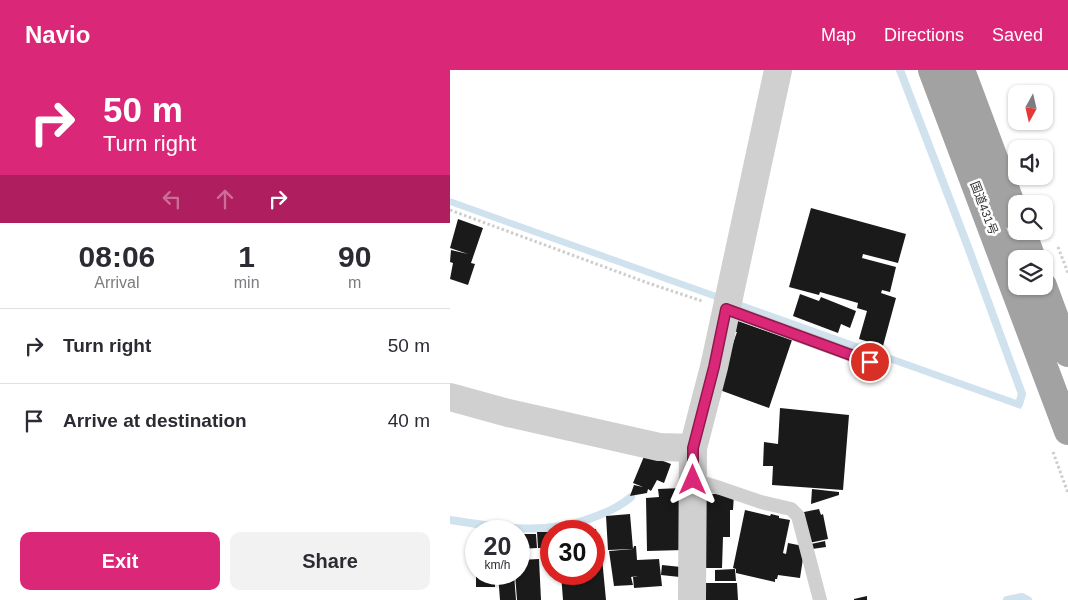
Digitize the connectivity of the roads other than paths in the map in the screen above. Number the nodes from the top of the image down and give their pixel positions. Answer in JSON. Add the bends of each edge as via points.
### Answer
{"nodes":[{"id":1,"x":778,"y":70,"type":"edge"},
{"id":2,"x":932,"y":70,"type":"edge"},
{"id":3,"x":961,"y":70,"type":"edge"},
{"id":4,"x":1008,"y":196,"type":"edge"},
{"id":5,"x":1046,"y":295,"type":"edge"},
{"id":6,"x":728,"y":302,"type":"junction"},
{"id":7,"x":1068,"y":353,"type":"edge"},
{"id":8,"x":870,"y":362,"type":"dead end"},
{"id":9,"x":450,"y":397,"type":"edge"},
{"id":10,"x":1068,"y":431,"type":"edge"},
{"id":11,"x":693,"y":448,"type":"junction"},
{"id":12,"x":693,"y":480,"type":"junction"},
{"id":13,"x":692,"y":600,"type":"edge"},
{"id":14,"x":820,"y":600,"type":"edge"}],
"edges":[{"from":1,"to":6,"type":"street"},
{"from":2,"to":10,"type":"highway","name":"国道431号"},
{"from":3,"to":4,"type":"highway"},
{"from":5,"to":7,"type":"highway"},
{"from":6,"to":8,"type":"lane"},
{"from":6,"to":11,"type":"street"},
{"from":9,"to":11,"type":"street","via":[[659,447]]},
{"from":11,"to":12,"type":"street"},
{"from":12,"to":13,"type":"street"},
{"from":12,"to":14,"type":"lane","via":[[794,511]]}]}
